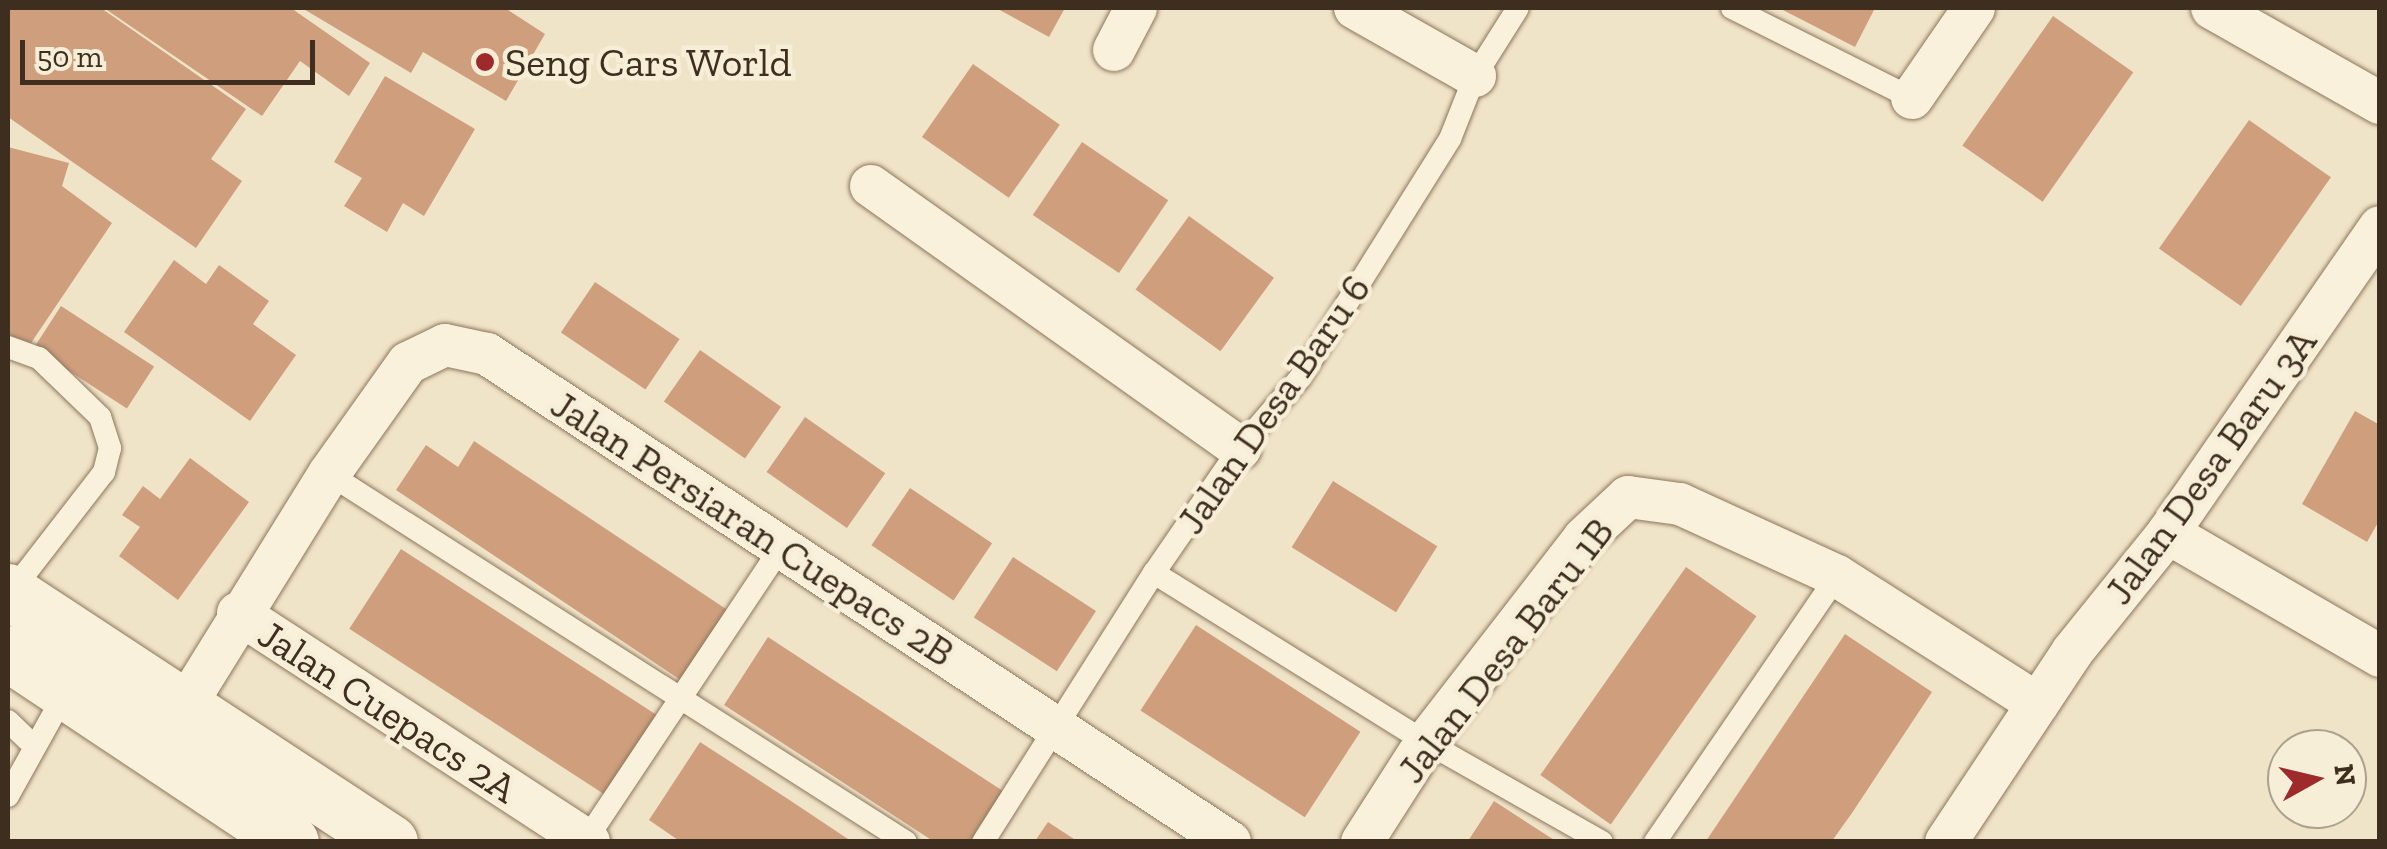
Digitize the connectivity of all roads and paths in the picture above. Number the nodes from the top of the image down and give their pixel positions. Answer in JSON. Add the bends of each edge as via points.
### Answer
{"nodes":[{"id":1,"x":1136,"y":8,"type":"edge"},
{"id":2,"x":1355,"y":8,"type":"edge"},
{"id":3,"x":1518,"y":8,"type":"edge"},
{"id":4,"x":1732,"y":8,"type":"edge"},
{"id":5,"x":1974,"y":8,"type":"edge"},
{"id":6,"x":2231,"y":12,"type":"edge"},
{"id":7,"x":1114,"y":50,"type":"dead end"},
{"id":8,"x":1476,"y":76,"type":"junction"},
{"id":9,"x":1912,"y":98,"type":"joint"},
{"id":10,"x":2380,"y":103,"type":"edge"},
{"id":11,"x":870,"y":186,"type":"dead end"},
{"id":12,"x":2380,"y":227,"type":"edge"},
{"id":13,"x":8,"y":347,"type":"edge"},
{"id":14,"x":1240,"y":448,"type":"junction"},
{"id":15,"x":328,"y":474,"type":"junction"},
{"id":16,"x":2168,"y":533,"type":"junction"},
{"id":17,"x":782,"y":548,"type":"junction"},
{"id":18,"x":1154,"y":574,"type":"junction"},
{"id":19,"x":1837,"y":576,"type":"junction"},
{"id":20,"x":9,"y":592,"type":"edge"},
{"id":21,"x":238,"y":613,"type":"junction"},
{"id":22,"x":8,"y":653,"type":"edge"},
{"id":23,"x":2380,"y":656,"type":"edge"},
{"id":24,"x":65,"y":693,"type":"junction"},
{"id":25,"x":678,"y":696,"type":"junction"},
{"id":26,"x":2038,"y":704,"type":"junction"},
{"id":27,"x":185,"y":706,"type":"junction"},
{"id":28,"x":8,"y":722,"type":"edge"},
{"id":29,"x":1055,"y":725,"type":"junction"},
{"id":30,"x":1426,"y":742,"type":"junction"},
{"id":31,"x":35,"y":746,"type":"junction"},
{"id":32,"x":8,"y":796,"type":"edge"},
{"id":33,"x":587,"y":841,"type":"edge"},
{"id":34,"x":291,"y":842,"type":"edge"},
{"id":35,"x":390,"y":842,"type":"edge"},
{"id":36,"x":906,"y":842,"type":"edge"},
{"id":37,"x":983,"y":842,"type":"edge"},
{"id":38,"x":1230,"y":842,"type":"edge"},
{"id":39,"x":1362,"y":842,"type":"edge"},
{"id":40,"x":1602,"y":842,"type":"edge"},
{"id":41,"x":1655,"y":842,"type":"edge"},
{"id":42,"x":1946,"y":842,"type":"edge"}],
"edges":[{"from":1,"to":7,"type":"street"},
{"from":2,"to":8,"type":"street"},
{"from":3,"to":8,"type":"lane","name":"Jalan Desa Baru 6"},
{"from":4,"to":9,"type":"lane"},
{"from":5,"to":9,"type":"street"},
{"from":6,"to":10,"type":"street"},
{"from":8,"to":14,"type":"lane","name":"Jalan Desa Baru 6","via":[[1450,139],[1310,362]]},
{"from":11,"to":14,"type":"street"},
{"from":12,"to":16,"type":"street","name":"Jalan Desa Baru 3A"},
{"from":13,"to":20,"type":"lane","via":[[39,358],[100,417],[110,448],[104,472]]},
{"from":14,"to":18,"type":"lane","name":"Jalan Desa Baru 6"},
{"from":15,"to":17,"type":"street","name":"Jalan Persiaran Cuepacs 2B","via":[[408,363],[445,345],[487,354]]},
{"from":15,"to":21,"type":"street"},
{"from":15,"to":25,"type":"lane"},
{"from":16,"to":23,"type":"street"},
{"from":16,"to":26,"type":"street","name":"Jalan Desa Baru 3A"},
{"from":17,"to":25,"type":"lane"},
{"from":17,"to":29,"type":"street","name":"Jalan Persiaran Cuepacs 2B"},
{"from":18,"to":29,"type":"lane","name":"Jalan Desa Baru 6"},
{"from":18,"to":30,"type":"lane"},
{"from":19,"to":26,"type":"street","name":"Jalan Desa Baru 1B"},
{"from":19,"to":30,"type":"street","name":"Jalan Desa Baru 1B","via":[[1680,504],[1628,498],[1584,538]]},
{"from":19,"to":41,"type":"lane"},
{"from":20,"to":27,"type":"street"},
{"from":21,"to":27,"type":"street"},
{"from":21,"to":33,"type":"street","name":"Jalan Cuepacs 2A"},
{"from":22,"to":24,"type":"street"},
{"from":24,"to":31,"type":"lane"},
{"from":24,"to":34,"type":"street"},
{"from":25,"to":33,"type":"lane"},
{"from":25,"to":36,"type":"lane"},
{"from":26,"to":42,"type":"street","name":"Jalan Desa Baru 3A"},
{"from":27,"to":35,"type":"street"},
{"from":28,"to":31,"type":"lane"},
{"from":29,"to":37,"type":"lane","name":"Jalan Desa Baru 6"},
{"from":29,"to":38,"type":"street","name":"Jalan Persiaran Cuepacs 2B"},
{"from":30,"to":39,"type":"street","name":"Jalan Desa Baru 1B"},
{"from":30,"to":40,"type":"lane"},
{"from":31,"to":32,"type":"lane"}]}
